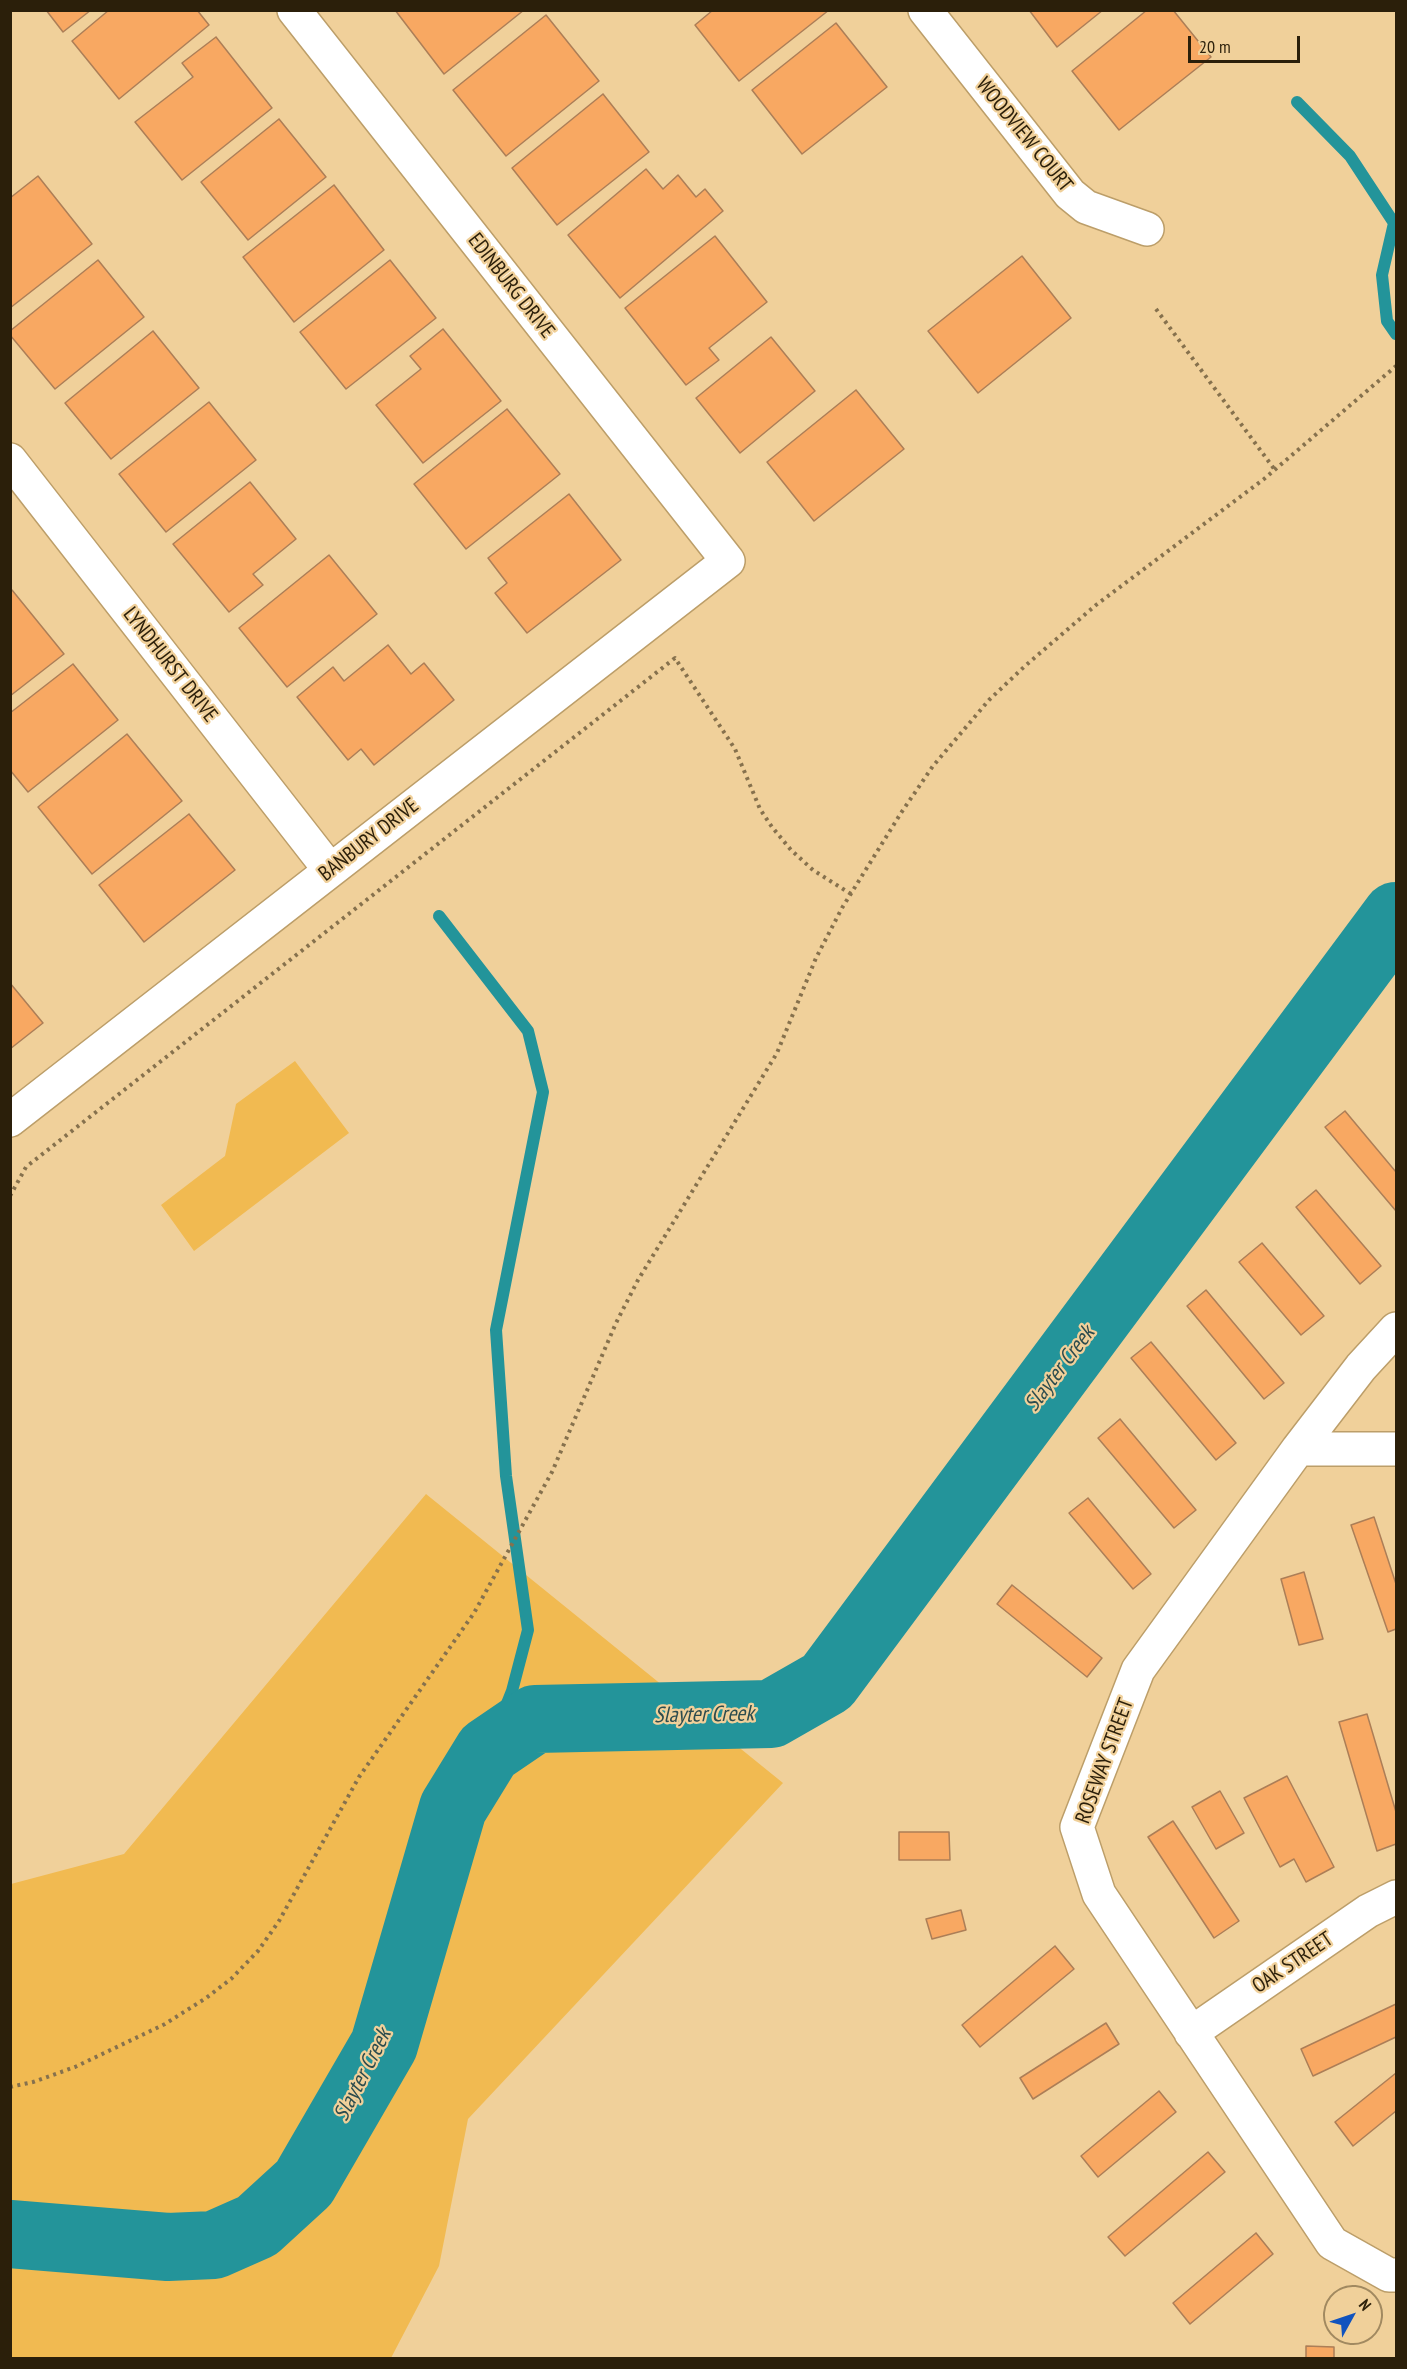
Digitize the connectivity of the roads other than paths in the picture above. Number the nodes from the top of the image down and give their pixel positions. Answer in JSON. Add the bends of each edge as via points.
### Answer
{"nodes":[{"id":1,"x":294,"y":10,"type":"edge"},
{"id":2,"x":925,"y":10,"type":"edge"},
{"id":3,"x":1147,"y":229,"type":"dead end"},
{"id":4,"x":10,"y":460,"type":"edge"},
{"id":5,"x":728,"y":561,"type":"joint"},
{"id":6,"x":330,"y":870,"type":"junction"},
{"id":7,"x":10,"y":1120,"type":"edge"},
{"id":8,"x":1396,"y":1329,"type":"edge"},
{"id":9,"x":1298,"y":1449,"type":"junction"},
{"id":10,"x":1396,"y":1449,"type":"edge"},
{"id":11,"x":1396,"y":1897,"type":"edge"},
{"id":12,"x":1191,"y":2033,"type":"junction"},
{"id":13,"x":1396,"y":2275,"type":"edge"}],
"edges":[{"from":1,"to":5,"type":"street","name":"EDINBURG DRIVE"},
{"from":2,"to":3,"type":"street","name":"WOODVIEW COURT","via":[[1070,194],[1086,207]]},
{"from":4,"to":6,"type":"street","name":"LYNDHURST DRIVE"},
{"from":5,"to":6,"type":"street","name":"BANBURY DRIVE"},
{"from":6,"to":7,"type":"street","name":"BANBURY DRIVE"},
{"from":8,"to":9,"type":"street","name":"ROSEWAY STREET","via":[[1361,1367]]},
{"from":9,"to":10,"type":"street"},
{"from":9,"to":12,"type":"street","name":"ROSEWAY STREET","via":[[1138,1670],[1077,1827],[1099,1894]]},
{"from":11,"to":12,"type":"street","name":"OAK STREET","via":[[1368,1911]]},
{"from":12,"to":13,"type":"street","name":"ROSEWAY STREET","via":[[1332,2243],[1389,2275]]}]}
